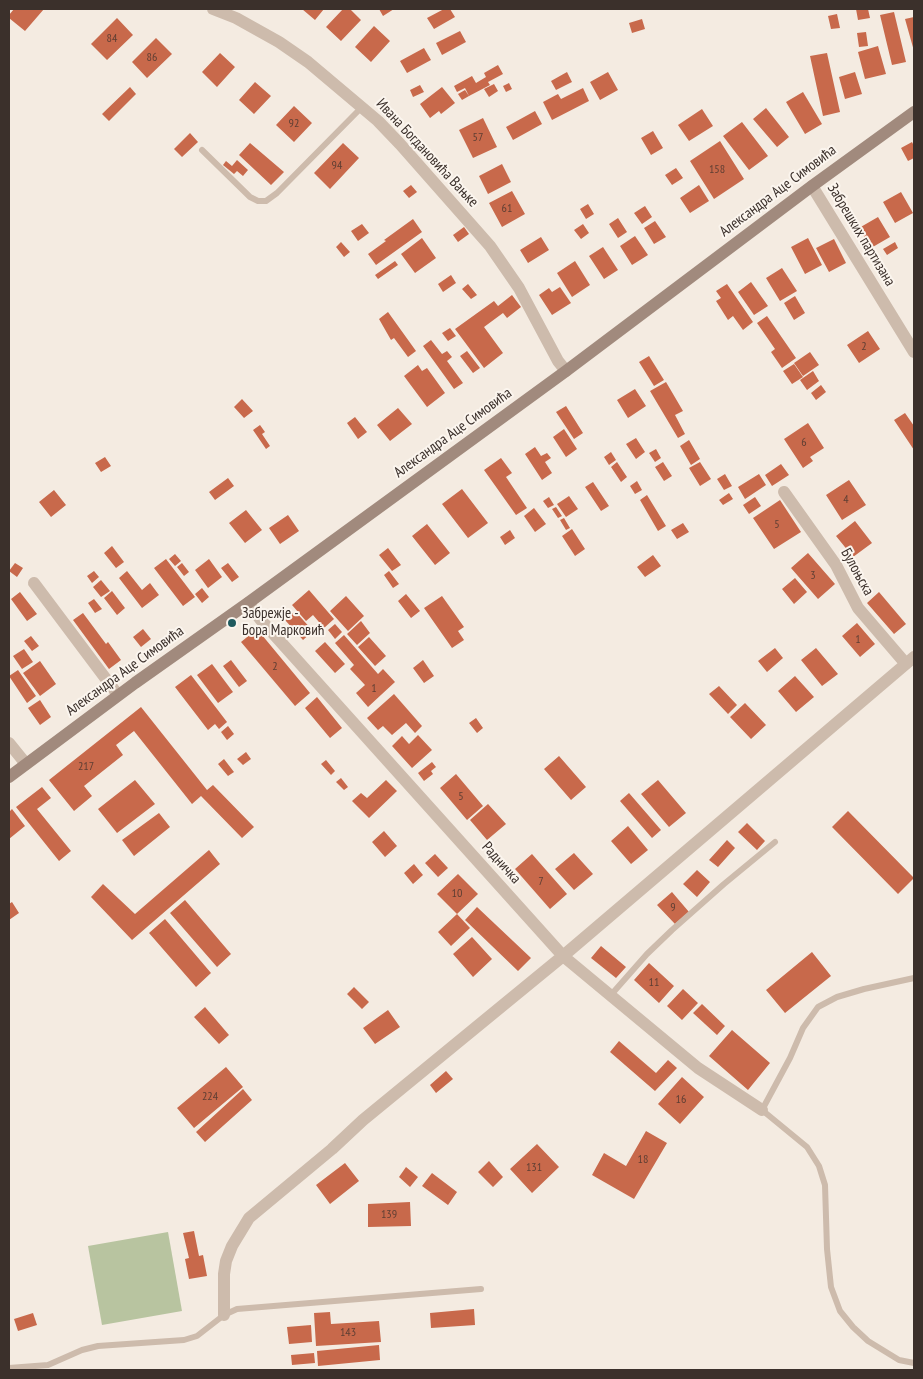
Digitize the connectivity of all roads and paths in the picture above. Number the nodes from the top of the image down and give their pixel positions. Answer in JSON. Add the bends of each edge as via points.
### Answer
{"nodes":[{"id":1,"x":213,"y":9,"type":"edge"},
{"id":2,"x":362,"y":107,"type":"junction"},
{"id":3,"x":914,"y":112,"type":"edge"},
{"id":4,"x":202,"y":150,"type":"dead end"},
{"id":5,"x":812,"y":186,"type":"junction"},
{"id":6,"x":914,"y":352,"type":"edge"},
{"id":7,"x":566,"y":371,"type":"junction"},
{"id":8,"x":784,"y":492,"type":"dead end"},
{"id":9,"x":34,"y":583,"type":"dead end"},
{"id":10,"x":248,"y":603,"type":"junction"},
{"id":11,"x":910,"y":661,"type":"edge"},
{"id":12,"x":118,"y":695,"type":"junction"},
{"id":13,"x":9,"y":743,"type":"edge"},
{"id":14,"x":26,"y":764,"type":"junction"},
{"id":15,"x":9,"y":777,"type":"edge"},
{"id":16,"x":775,"y":842,"type":"dead end"},
{"id":17,"x":563,"y":956,"type":"junction"},
{"id":18,"x":914,"y":978,"type":"edge"},
{"id":19,"x":610,"y":996,"type":"junction"},
{"id":20,"x":762,"y":1110,"type":"junction"},
{"id":21,"x":481,"y":1289,"type":"dead end"},
{"id":22,"x":224,"y":1315,"type":"junction"},
{"id":23,"x":914,"y":1363,"type":"edge"},
{"id":24,"x":9,"y":1368,"type":"edge"}],
"edges":[{"from":1,"to":2,"type":"street","name":"Ивана Богдановића Вањке","via":[[279,42]]},
{"from":2,"to":4,"type":"lane","via":[[266,201],[250,198]]},
{"from":2,"to":7,"type":"street","name":"Ивана Богдановића Вањке","via":[[409,153],[490,246],[519,288]]},
{"from":3,"to":5,"type":"street","name":"Александра Аце Симовића"},
{"from":5,"to":6,"type":"street","name":"Забрешких партизана"},
{"from":5,"to":7,"type":"street","name":"Александра Аце Симовића"},
{"from":7,"to":10,"type":"street","name":"Александра Аце Симовића"},
{"from":8,"to":11,"type":"street","name":"Булоњска","via":[[836,565],[858,608]]},
{"from":9,"to":12,"type":"street"},
{"from":10,"to":12,"type":"street","name":"Александра Аце Симовића"},
{"from":10,"to":17,"type":"street","name":"Радничка"},
{"from":11,"to":17,"type":"street"},
{"from":12,"to":14,"type":"street","name":"Александра Аце Симовића"},
{"from":13,"to":14,"type":"street"},
{"from":14,"to":15,"type":"street","name":"Александра Аце Симовића"},
{"from":16,"to":19,"type":"lane","via":[[666,936]]},
{"from":17,"to":19,"type":"street","name":"Радничка"},
{"from":17,"to":22,"type":"street","via":[[249,1218],[226,1261]]},
{"from":18,"to":20,"type":"lane","via":[[837,997],[818,1008],[802,1028]]},
{"from":19,"to":20,"type":"street","name":"Радничка","via":[[698,1068]]},
{"from":20,"to":23,"type":"lane","via":[[807,1147],[819,1166],[825,1185],[831,1287],[840,1311],[868,1341],[899,1360]]},
{"from":21,"to":22,"type":"lane","via":[[245,1309]]},
{"from":22,"to":24,"type":"lane","via":[[197,1336],[184,1340],[98,1346],[48,1365]]}]}
